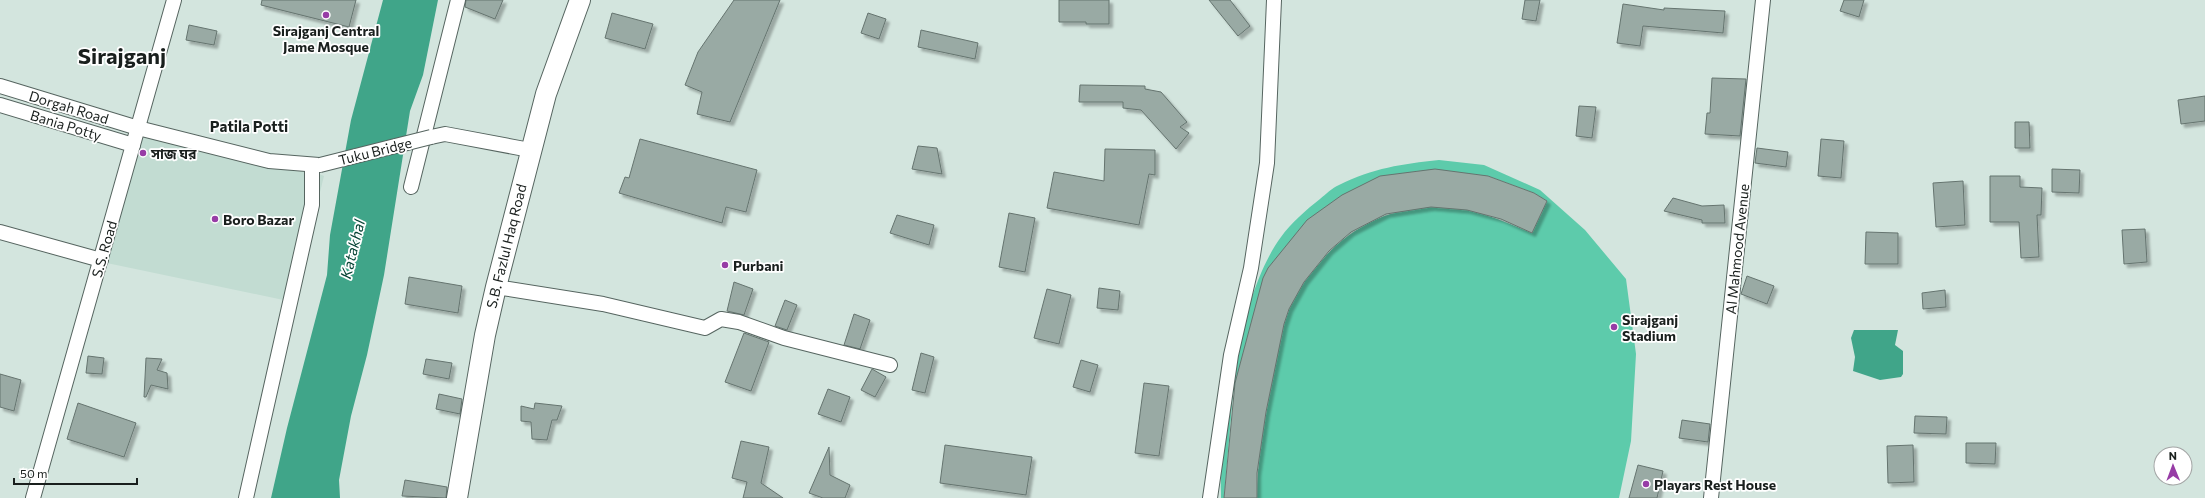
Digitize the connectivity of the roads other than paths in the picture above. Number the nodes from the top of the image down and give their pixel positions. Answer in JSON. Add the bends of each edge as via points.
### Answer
{"nodes":[{"id":1,"x":174,"y":0,"type":"edge"},
{"id":2,"x":458,"y":0,"type":"edge"},
{"id":3,"x":580,"y":0,"type":"edge"},
{"id":4,"x":1274,"y":0,"type":"edge"},
{"id":5,"x":1764,"y":0,"type":"edge"},
{"id":6,"x":0,"y":86,"type":"edge"},
{"id":7,"x":0,"y":105,"type":"edge"},
{"id":8,"x":138,"y":128,"type":"junction"},
{"id":9,"x":133,"y":145,"type":"junction"},
{"id":10,"x":530,"y":150,"type":"junction"},
{"id":11,"x":316,"y":165,"type":"junction"},
{"id":12,"x":411,"y":187,"type":"dead end"},
{"id":13,"x":0,"y":232,"type":"edge"},
{"id":14,"x":101,"y":260,"type":"junction"},
{"id":15,"x":496,"y":287,"type":"junction"},
{"id":16,"x":890,"y":365,"type":"dead end"},
{"id":17,"x":33,"y":498,"type":"edge"},
{"id":18,"x":246,"y":498,"type":"edge"},
{"id":19,"x":456,"y":498,"type":"edge"},
{"id":20,"x":1210,"y":498,"type":"edge"},
{"id":21,"x":1711,"y":498,"type":"edge"}],
"edges":[{"from":1,"to":8,"type":"street","name":"S.S. Road"},
{"from":2,"to":12,"type":"street"},
{"from":3,"to":10,"type":"main road","name":"S.B. Fazlul Haq Road","via":[[546,94]]},
{"from":4,"to":20,"type":"street","via":[[1267,163],[1251,268],[1231,355]]},
{"from":5,"to":21,"type":"street","name":"Al Mahmood Avenue"},
{"from":6,"to":8,"type":"street","name":"Dorgah Road"},
{"from":7,"to":9,"type":"street","name":"Bania Potty"},
{"from":8,"to":9,"type":"street","name":"S.S. Road"},
{"from":8,"to":11,"type":"street","name":"Dorgah Road","via":[[269,161]]},
{"from":9,"to":14,"type":"street","name":"S.S. Road"},
{"from":10,"to":11,"type":"street","name":"Tuku Bridge","bridge":true,"via":[[445,134]]},
{"from":10,"to":15,"type":"main road","name":"S.B. Fazlul Haq Road"},
{"from":11,"to":18,"type":"street","via":[[312,205]]},
{"from":13,"to":14,"type":"street"},
{"from":14,"to":17,"type":"street","name":"S.S. Road"},
{"from":15,"to":16,"type":"street","via":[[603,304],[705,328],[721,319],[739,322],[784,338]]},
{"from":15,"to":19,"type":"main road","name":"S.B. Fazlul Haq Road"}]}
